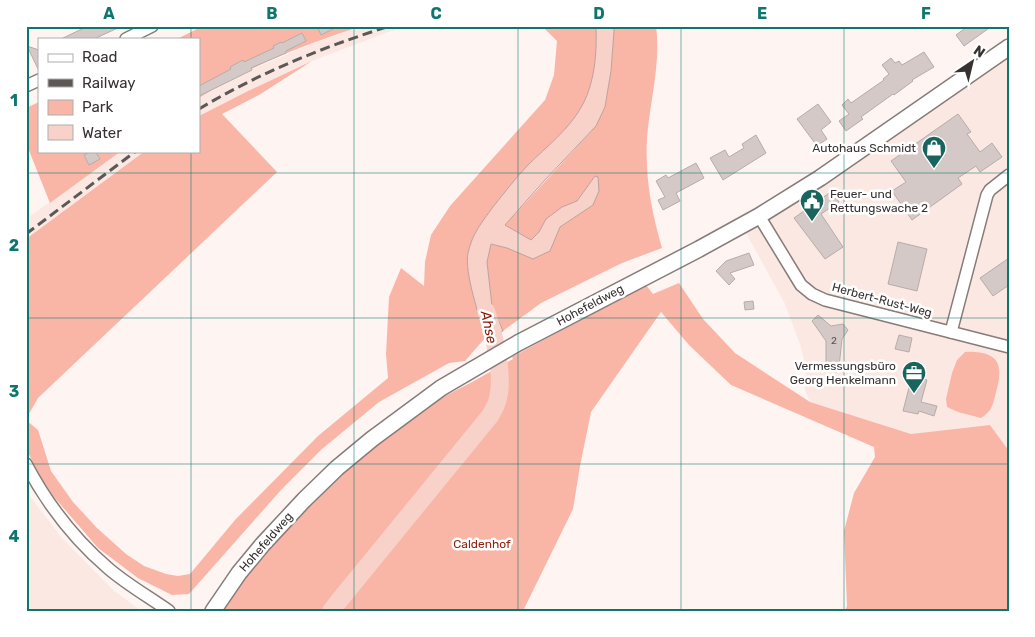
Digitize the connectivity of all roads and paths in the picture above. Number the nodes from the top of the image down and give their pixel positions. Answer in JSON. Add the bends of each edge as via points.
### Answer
{"nodes":[{"id":1,"x":149,"y":27,"type":"edge"},
{"id":2,"x":128,"y":38,"type":"edge"},
{"id":3,"x":1009,"y":48,"type":"edge"},
{"id":4,"x":38,"y":80,"type":"edge"},
{"id":5,"x":26,"y":86,"type":"edge"},
{"id":6,"x":1009,"y":175,"type":"edge"},
{"id":7,"x":760,"y":216,"type":"junction"},
{"id":8,"x":951,"y":332,"type":"junction"},
{"id":9,"x":1009,"y":347,"type":"edge"},
{"id":10,"x":26,"y":464,"type":"edge"},
{"id":11,"x":169,"y":611,"type":"edge"},
{"id":12,"x":213,"y":611,"type":"edge"}],
"edges":[{"from":1,"to":2,"type":"street"},
{"from":3,"to":7,"type":"main road","name":"Hohefeldweg"},
{"from":4,"to":5,"type":"street"},
{"from":6,"to":8,"type":"street","via":[[987,195]]},
{"from":7,"to":8,"type":"street","name":"Herbert-Rust-Weg","via":[[801,285],[812,294]]},
{"from":7,"to":12,"type":"main road","name":"Hohefeldweg","via":[[518,343],[408,411],[337,468],[304,500],[239,573]]},
{"from":8,"to":9,"type":"street","name":"Herbert-Rust-Weg"},
{"from":10,"to":11,"type":"street","via":[[73,534],[110,570]]}]}
